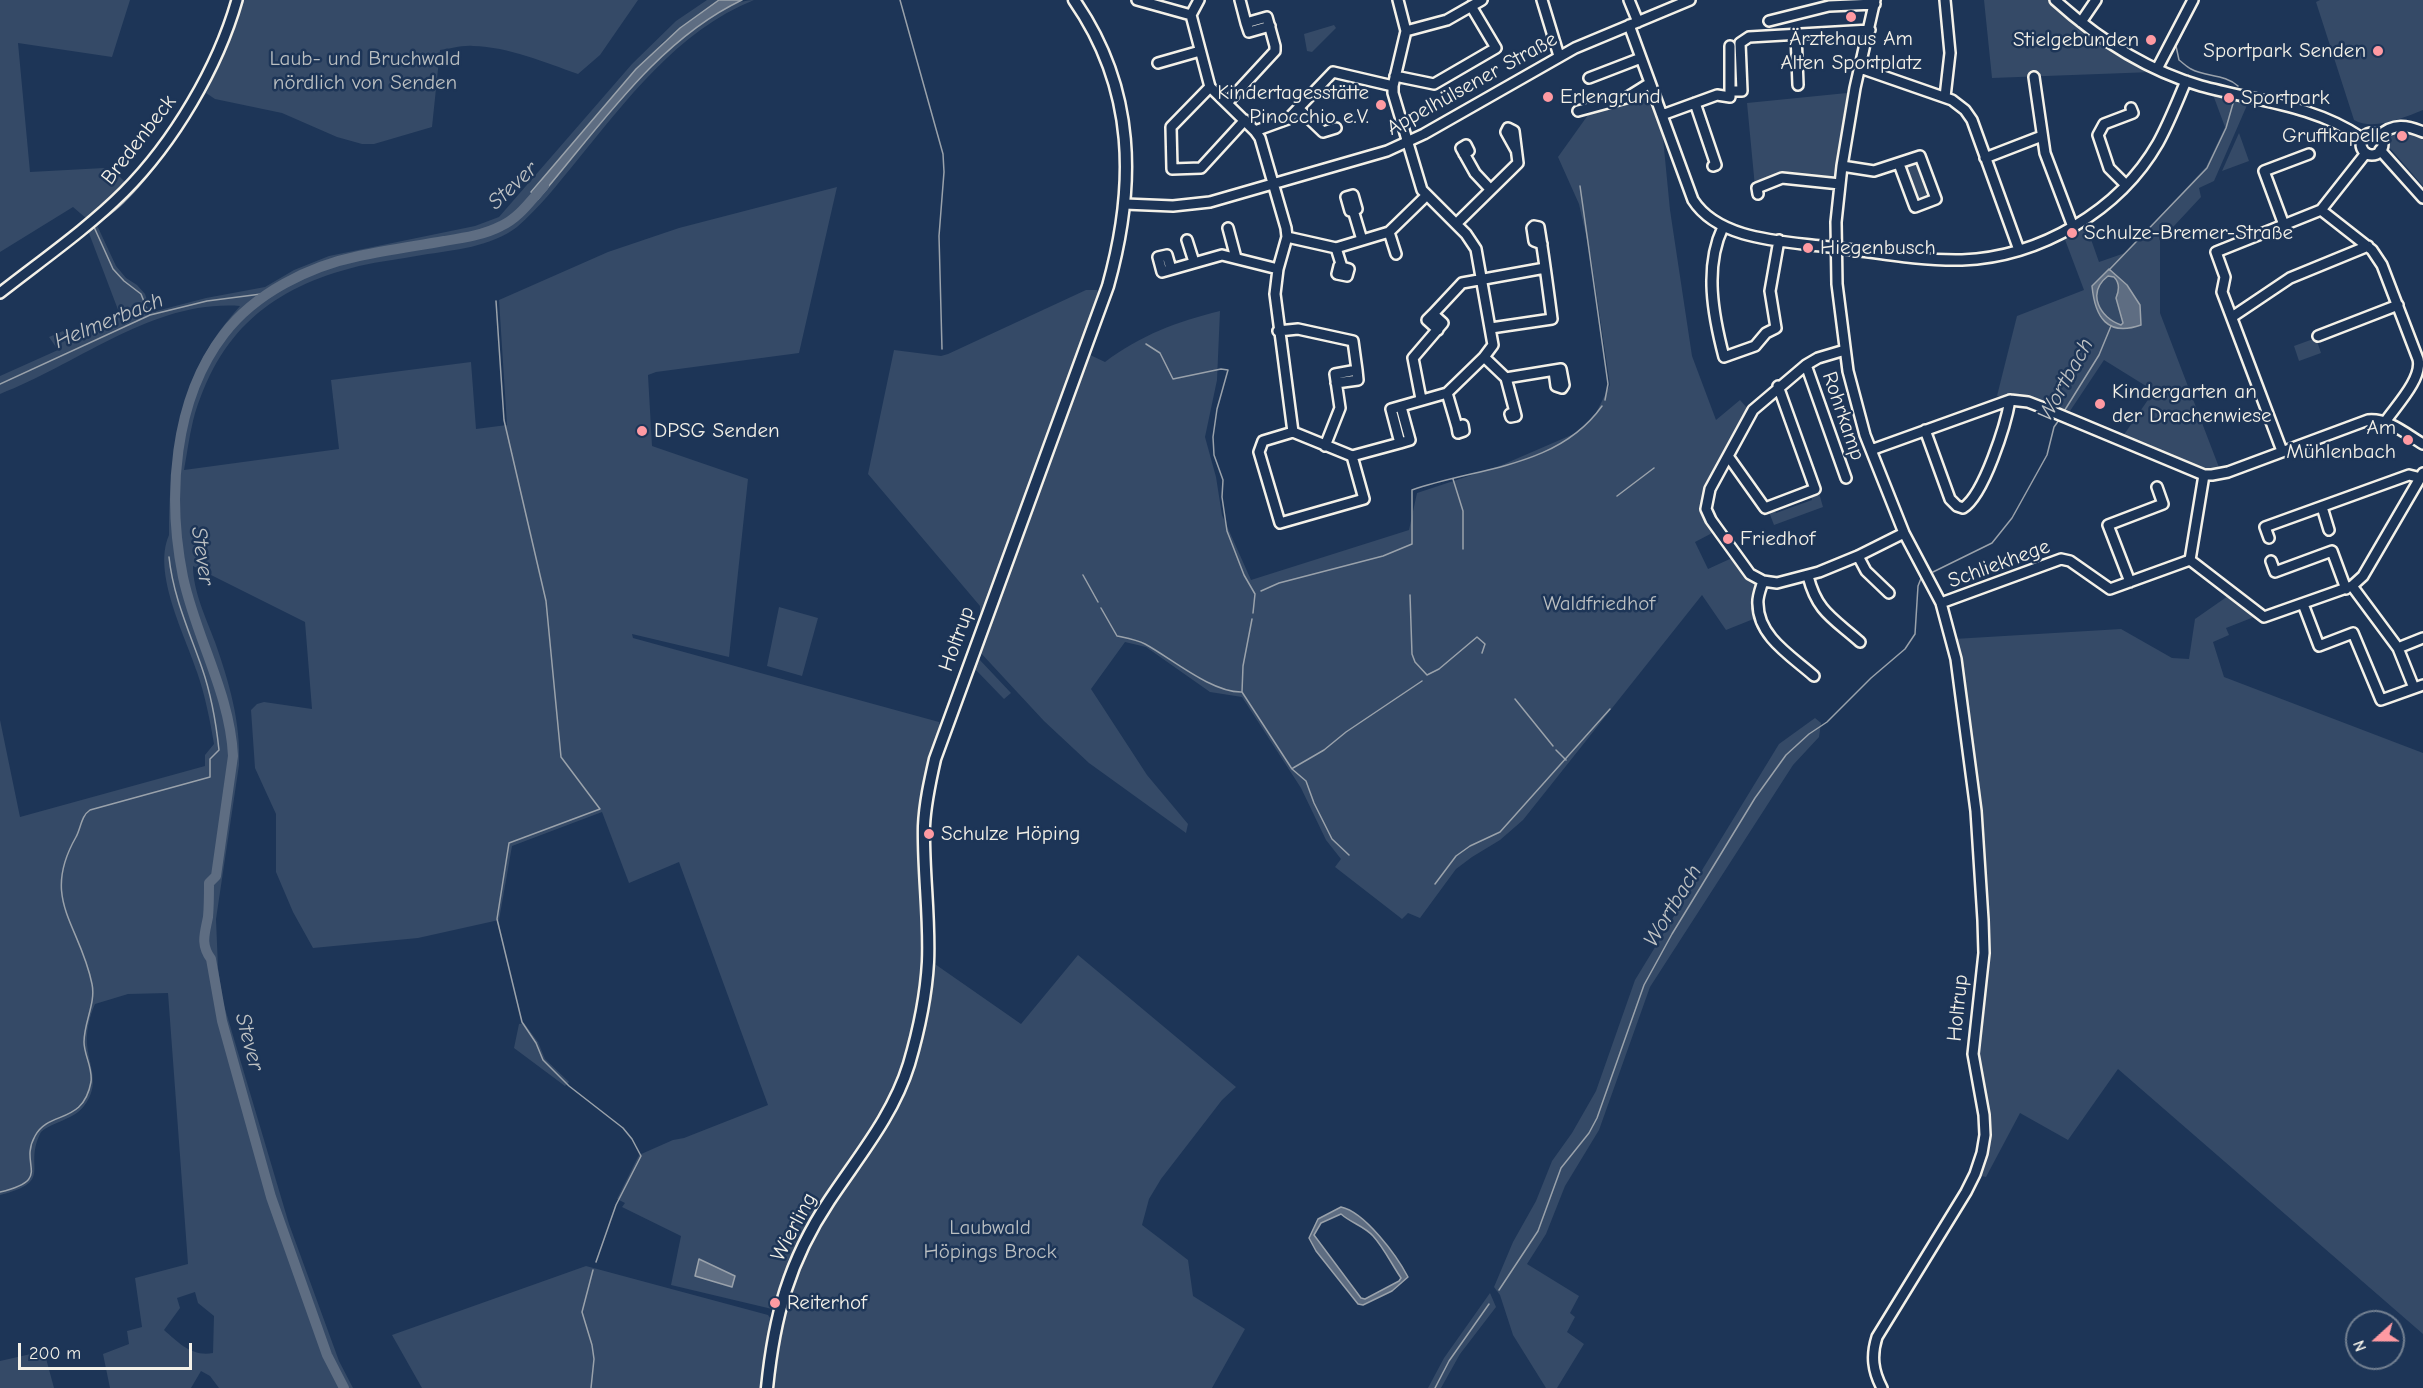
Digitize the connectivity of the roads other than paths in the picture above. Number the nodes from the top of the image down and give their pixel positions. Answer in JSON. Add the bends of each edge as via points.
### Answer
{"nodes":[{"id":1,"x":237,"y":0,"type":"edge"},
{"id":2,"x":1074,"y":0,"type":"edge"},
{"id":3,"x":1137,"y":0,"type":"edge"},
{"id":4,"x":1199,"y":0,"type":"edge"},
{"id":5,"x":1240,"y":0,"type":"edge"},
{"id":6,"x":1398,"y":0,"type":"edge"},
{"id":7,"x":1482,"y":0,"type":"edge"},
{"id":8,"x":1542,"y":0,"type":"edge"},
{"id":9,"x":1629,"y":0,"type":"edge"},
{"id":10,"x":1690,"y":0,"type":"edge"},
{"id":11,"x":1945,"y":0,"type":"edge"},
{"id":12,"x":2055,"y":0,"type":"edge"},
{"id":13,"x":2096,"y":0,"type":"edge"},
{"id":14,"x":2193,"y":0,"type":"edge"},
{"id":15,"x":1875,"y":2,"type":"edge"},
{"id":16,"x":1471,"y":6,"type":"junction"},
{"id":17,"x":1191,"y":15,"type":"junction"},
{"id":18,"x":1768,"y":21,"type":"dead end"},
{"id":19,"x":2081,"y":22,"type":"junction"},
{"id":20,"x":1633,"y":23,"type":"junction"},
{"id":21,"x":1870,"y":30,"type":"junction"},
{"id":22,"x":1406,"y":31,"type":"junction"},
{"id":23,"x":1796,"y":34,"type":"junction"},
{"id":24,"x":1730,"y":46,"type":"dead end"},
{"id":25,"x":1200,"y":51,"type":"junction"},
{"id":26,"x":1559,"y":56,"type":"junction"},
{"id":27,"x":1641,"y":58,"type":"junction"},
{"id":28,"x":1158,"y":63,"type":"dead end"},
{"id":29,"x":1860,"y":68,"type":"junction"},
{"id":30,"x":2157,"y":69,"type":"junction"},
{"id":31,"x":1395,"y":76,"type":"junction"},
{"id":32,"x":2034,"y":77,"type":"dead end"},
{"id":33,"x":1589,"y":78,"type":"dead end"},
{"id":34,"x":2186,"y":81,"type":"junction"},
{"id":35,"x":1650,"y":83,"type":"junction"},
{"id":36,"x":1798,"y":85,"type":"dead end"},
{"id":37,"x":1393,"y":86,"type":"junction"},
{"id":38,"x":1210,"y":87,"type":"junction"},
{"id":39,"x":1732,"y":91,"type":"junction"},
{"id":40,"x":1945,"y":97,"type":"junction"},
{"id":41,"x":1227,"y":103,"type":"junction"},
{"id":42,"x":1695,"y":103,"type":"junction"},
{"id":43,"x":2131,"y":108,"type":"dead end"},
{"id":44,"x":1299,"y":109,"type":"junction"},
{"id":45,"x":1578,"y":111,"type":"dead end"},
{"id":46,"x":1662,"y":115,"type":"junction"},
{"id":47,"x":1245,"y":120,"type":"junction"},
{"id":48,"x":1336,"y":128,"type":"dead end"},
{"id":49,"x":1256,"y":131,"type":"junction"},
{"id":50,"x":2423,"y":132,"type":"edge"},
{"id":51,"x":2042,"y":136,"type":"junction"},
{"id":52,"x":2379,"y":136,"type":"junction"},
{"id":53,"x":2362,"y":138,"type":"junction"},
{"id":54,"x":1408,"y":142,"type":"junction"},
{"id":55,"x":1516,"y":150,"type":"dead end"},
{"id":56,"x":2380,"y":150,"type":"junction"},
{"id":57,"x":2366,"y":153,"type":"junction"},
{"id":58,"x":1464,"y":154,"type":"dead end"},
{"id":59,"x":2308,"y":154,"type":"dead end"},
{"id":60,"x":1985,"y":158,"type":"junction"},
{"id":61,"x":1899,"y":164,"type":"junction"},
{"id":62,"x":1713,"y":166,"type":"dead end"},
{"id":63,"x":1842,"y":166,"type":"junction"},
{"id":64,"x":1839,"y":184,"type":"junction"},
{"id":65,"x":2125,"y":184,"type":"junction"},
{"id":66,"x":1273,"y":185,"type":"junction"},
{"id":67,"x":1490,"y":189,"type":"junction"},
{"id":68,"x":1758,"y":194,"type":"dead end"},
{"id":69,"x":1426,"y":196,"type":"junction"},
{"id":70,"x":2423,"y":198,"type":"edge"},
{"id":71,"x":1125,"y":204,"type":"junction"},
{"id":72,"x":1353,"y":210,"type":"dead end"},
{"id":73,"x":2321,"y":210,"type":"junction"},
{"id":74,"x":1456,"y":224,"type":"junction"},
{"id":75,"x":2284,"y":225,"type":"junction"},
{"id":76,"x":1723,"y":227,"type":"junction"},
{"id":77,"x":2073,"y":227,"type":"junction"},
{"id":78,"x":1227,"y":228,"type":"dead end"},
{"id":79,"x":1389,"y":232,"type":"junction"},
{"id":80,"x":1287,"y":237,"type":"junction"},
{"id":81,"x":1187,"y":240,"type":"dead end"},
{"id":82,"x":1362,"y":240,"type":"junction"},
{"id":83,"x":1779,"y":240,"type":"junction"},
{"id":84,"x":1542,"y":244,"type":"dead end"},
{"id":85,"x":2368,"y":246,"type":"junction"},
{"id":86,"x":1835,"y":247,"type":"junction"},
{"id":87,"x":1336,"y":248,"type":"junction"},
{"id":88,"x":2019,"y":250,"type":"junction"},
{"id":89,"x":1396,"y":254,"type":"dead end"},
{"id":90,"x":1236,"y":258,"type":"junction"},
{"id":91,"x":1194,"y":262,"type":"junction"},
{"id":92,"x":1342,"y":267,"type":"dead end"},
{"id":93,"x":1545,"y":268,"type":"junction"},
{"id":94,"x":1171,"y":269,"type":"dead end"},
{"id":95,"x":1278,"y":269,"type":"junction"},
{"id":96,"x":1483,"y":279,"type":"junction"},
{"id":97,"x":0,"y":293,"type":"edge"},
{"id":98,"x":2398,"y":305,"type":"junction"},
{"id":99,"x":2232,"y":317,"type":"junction"},
{"id":100,"x":1491,"y":328,"type":"junction"},
{"id":101,"x":1278,"y":332,"type":"junction"},
{"id":102,"x":2318,"y":336,"type":"dead end"},
{"id":103,"x":1845,"y":350,"type":"junction"},
{"id":104,"x":1484,"y":357,"type":"junction"},
{"id":105,"x":1806,"y":365,"type":"junction"},
{"id":106,"x":1554,"y":371,"type":"dead end"},
{"id":107,"x":1506,"y":378,"type":"junction"},
{"id":108,"x":1778,"y":386,"type":"junction"},
{"id":109,"x":1447,"y":393,"type":"junction"},
{"id":110,"x":1420,"y":399,"type":"junction"},
{"id":111,"x":2010,"y":400,"type":"junction"},
{"id":112,"x":1515,"y":412,"type":"dead end"},
{"id":113,"x":2385,"y":422,"type":"junction"},
{"id":114,"x":1457,"y":427,"type":"dead end"},
{"id":115,"x":1924,"y":430,"type":"junction"},
{"id":116,"x":1293,"y":432,"type":"junction"},
{"id":117,"x":2423,"y":444,"type":"edge"},
{"id":118,"x":1325,"y":446,"type":"junction"},
{"id":119,"x":1871,"y":450,"type":"junction"},
{"id":120,"x":2282,"y":452,"type":"junction"},
{"id":121,"x":1352,"y":456,"type":"junction"},
{"id":122,"x":1728,"y":456,"type":"junction"},
{"id":123,"x":2204,"y":475,"type":"junction"},
{"id":124,"x":2422,"y":475,"type":"edge"},
{"id":125,"x":1846,"y":478,"type":"dead end"},
{"id":126,"x":2157,"y":487,"type":"dead end"},
{"id":127,"x":2322,"y":507,"type":"junction"},
{"id":128,"x":2330,"y":530,"type":"dead end"},
{"id":129,"x":1904,"y":533,"type":"junction"},
{"id":130,"x":2269,"y":538,"type":"dead end"},
{"id":131,"x":1858,"y":556,"type":"junction"},
{"id":132,"x":2190,"y":560,"type":"junction"},
{"id":133,"x":2271,"y":561,"type":"dead end"},
{"id":134,"x":1808,"y":576,"type":"junction"},
{"id":135,"x":1763,"y":581,"type":"junction"},
{"id":136,"x":2130,"y":582,"type":"junction"},
{"id":137,"x":2349,"y":588,"type":"junction"},
{"id":138,"x":1889,"y":593,"type":"dead end"},
{"id":139,"x":1941,"y":603,"type":"junction"},
{"id":140,"x":2303,"y":604,"type":"junction"},
{"id":141,"x":2423,"y":638,"type":"edge"},
{"id":142,"x":1860,"y":642,"type":"dead end"},
{"id":143,"x":2398,"y":648,"type":"junction"},
{"id":144,"x":1815,"y":676,"type":"dead end"},
{"id":145,"x":2418,"y":686,"type":"edge"},
{"id":146,"x":894,"y":1101,"type":"joint"},
{"id":147,"x":767,"y":1388,"type":"edge"},
{"id":148,"x":1882,"y":1388,"type":"edge"}],
"edges":[{"from":1,"to":97,"type":"street","name":"Bredenbeck","via":[[227,33],[199,91],[142,171],[107,208]]},
{"from":2,"to":71,"type":"main road","name":"Holtrup","via":[[1100,46],[1116,92],[1126,149]]},
{"from":3,"to":17,"type":"street"},
{"from":4,"to":17,"type":"street"},
{"from":5,"to":41,"type":"street","via":[[1246,23],[1267,17],[1275,51]]},
{"from":6,"to":22,"type":"street"},
{"from":7,"to":16,"type":"street"},
{"from":8,"to":26,"type":"street"},
{"from":9,"to":20,"type":"street"},
{"from":10,"to":20,"type":"street","name":"Appelhülsener Straße"},
{"from":11,"to":40,"type":"street","via":[[1950,53]]},
{"from":12,"to":19,"type":"street"},
{"from":13,"to":19,"type":"street"},
{"from":14,"to":30,"type":"street"},
{"from":15,"to":18,"type":"street","via":[[1829,6]]},
{"from":15,"to":21,"type":"street","name":"Holtrup"},
{"from":16,"to":22,"type":"street","via":[[1447,20]]},
{"from":16,"to":31,"type":"street","via":[[1496,48],[1434,84]]},
{"from":17,"to":25,"type":"street"},
{"from":19,"to":30,"type":"street","via":[[2109,43]]},
{"from":20,"to":26,"type":"street","name":"Appelhülsener Straße"},
{"from":20,"to":27,"type":"street"},
{"from":21,"to":23,"type":"street"},
{"from":21,"to":29,"type":"street","name":"Holtrup"},
{"from":22,"to":31,"type":"street"},
{"from":23,"to":36,"type":"street"},
{"from":23,"to":39,"type":"street","via":[[1749,37],[1740,43],[1742,91]]},
{"from":24,"to":39,"type":"street"},
{"from":25,"to":28,"type":"street"},
{"from":25,"to":38,"type":"street"},
{"from":26,"to":54,"type":"street","name":"Appelhülsener Straße"},
{"from":27,"to":33,"type":"street"},
{"from":27,"to":35,"type":"street"},
{"from":29,"to":40,"type":"street"},
{"from":29,"to":63,"type":"street","name":"Holtrup"},
{"from":30,"to":34,"type":"street"},
{"from":31,"to":37,"type":"street"},
{"from":32,"to":51,"type":"street"},
{"from":34,"to":53,"type":"street","via":[[2298,108]]},
{"from":34,"to":65,"type":"street","via":[[2157,144]]},
{"from":35,"to":45,"type":"street","via":[[1626,98]]},
{"from":35,"to":46,"type":"street"},
{"from":37,"to":44,"type":"street","via":[[1333,72]]},
{"from":37,"to":54,"type":"street"},
{"from":38,"to":41,"type":"street"},
{"from":38,"to":47,"type":"street","via":[[1171,127],[1172,169],[1201,168]]},
{"from":39,"to":42,"type":"street","via":[[1730,97],[1717,95]]},
{"from":40,"to":60,"type":"street","via":[[1969,115]]},
{"from":41,"to":47,"type":"street"},
{"from":42,"to":46,"type":"street"},
{"from":42,"to":62,"type":"street","via":[[1716,165]]},
{"from":43,"to":65,"type":"street","via":[[2133,113],[2104,124],[2098,135],[2109,168]]},
{"from":44,"to":48,"type":"street","via":[[1323,132]]},
{"from":44,"to":49,"type":"street","via":[[1288,119]]},
{"from":46,"to":76,"type":"street","via":[[1693,200],[1705,215]]},
{"from":47,"to":49,"type":"street"},
{"from":49,"to":66,"type":"street"},
{"from":50,"to":52,"type":"street","via":[[2406,126],[2394,127]]},
{"from":51,"to":60,"type":"street"},
{"from":51,"to":77,"type":"street"},
{"from":52,"to":53,"type":"street","via":[[2371,133]]},
{"from":52,"to":56,"type":"street","via":[[2383,142]]},
{"from":53,"to":57,"type":"street","via":[[2361,146]]},
{"from":54,"to":66,"type":"street","name":"Appelhülsener Straße"},
{"from":54,"to":69,"type":"street"},
{"from":55,"to":67,"type":"street","via":[[1518,163]]},
{"from":56,"to":57,"type":"street","via":[[2372,155]]},
{"from":56,"to":70,"type":"street"},
{"from":57,"to":73,"type":"street"},
{"from":58,"to":67,"type":"street"},
{"from":59,"to":75,"type":"street","via":[[2264,171]]},
{"from":60,"to":88,"type":"street"},
{"from":61,"to":61,"type":"street","via":[[1920,156],[1936,199],[1915,207]]},
{"from":61,"to":63,"type":"street","via":[[1874,171]]},
{"from":63,"to":64,"type":"street","name":"Holtrup"},
{"from":64,"to":68,"type":"street","via":[[1782,178],[1757,188]]},
{"from":64,"to":86,"type":"street","name":"Holtrup"},
{"from":65,"to":77,"type":"street","via":[[2101,208]]},
{"from":66,"to":71,"type":"street","name":"Appelhülsener Straße","via":[[1198,204]]},
{"from":66,"to":80,"type":"street"},
{"from":67,"to":74,"type":"street"},
{"from":69,"to":74,"type":"street"},
{"from":69,"to":79,"type":"street"},
{"from":71,"to":146,"type":"main road","name":"Holtrup","via":[[1108,286],[935,759],[924,824],[928,931],[925,1000],[908,1068]]},
{"from":72,"to":82,"type":"street"},
{"from":73,"to":75,"type":"street"},
{"from":73,"to":85,"type":"street"},
{"from":74,"to":96,"type":"street","via":[[1475,246]]},
{"from":75,"to":99,"type":"street","via":[[2216,252],[2225,277],[2222,292]]},
{"from":76,"to":83,"type":"street"},
{"from":76,"to":83,"type":"street","via":[[1711,275],[1724,357],[1755,346],[1776,328],[1770,291]]},
{"from":77,"to":88,"type":"street"},
{"from":78,"to":90,"type":"street"},
{"from":79,"to":82,"type":"street"},
{"from":79,"to":89,"type":"street"},
{"from":80,"to":87,"type":"street"},
{"from":80,"to":95,"type":"street"},
{"from":81,"to":91,"type":"street"},
{"from":82,"to":87,"type":"street"},
{"from":83,"to":86,"type":"street"},
{"from":84,"to":93,"type":"street"},
{"from":85,"to":98,"type":"street","via":[[2382,265]]},
{"from":85,"to":99,"type":"street","via":[[2290,278]]},
{"from":86,"to":88,"type":"street","via":[[1949,260]]},
{"from":86,"to":103,"type":"street","name":"Holtrup"},
{"from":87,"to":92,"type":"street"},
{"from":90,"to":91,"type":"street","via":[[1222,255]]},
{"from":90,"to":95,"type":"street"},
{"from":91,"to":94,"type":"street"},
{"from":93,"to":96,"type":"street"},
{"from":93,"to":100,"type":"street","via":[[1552,319]]},
{"from":95,"to":101,"type":"street"},
{"from":96,"to":100,"type":"street"},
{"from":96,"to":110,"type":"street","via":[[1462,283],[1433,314],[1443,323],[1413,358]]},
{"from":98,"to":102,"type":"street"},
{"from":98,"to":113,"type":"street","via":[[2420,366]]},
{"from":99,"to":120,"type":"street"},
{"from":100,"to":104,"type":"street","via":[[1493,345]]},
{"from":101,"to":116,"type":"street"},
{"from":101,"to":118,"type":"street","via":[[1298,329],[1353,341],[1357,370],[1335,374],[1340,408]]},
{"from":103,"to":105,"type":"street","name":"Rohrkamp"},
{"from":103,"to":119,"type":"street","name":"Holtrup","via":[[1855,402]]},
{"from":104,"to":107,"type":"street"},
{"from":104,"to":109,"type":"street"},
{"from":105,"to":108,"type":"street","name":"Rohrkamp"},
{"from":105,"to":125,"type":"street","name":"Rohrkamp"},
{"from":106,"to":107,"type":"street"},
{"from":107,"to":112,"type":"street"},
{"from":108,"to":122,"type":"street","name":"Rohrkamp","via":[[1753,410]]},
{"from":108,"to":122,"type":"street","via":[[1815,489],[1766,508]]},
{"from":109,"to":110,"type":"street"},
{"from":109,"to":114,"type":"street"},
{"from":110,"to":121,"type":"street","via":[[1401,407],[1410,440]]},
{"from":111,"to":115,"type":"street"},
{"from":111,"to":115,"type":"street","via":[[1988,470],[1963,508],[1950,499]]},
{"from":111,"to":123,"type":"street","via":[[2028,402]]},
{"from":113,"to":117,"type":"street"},
{"from":113,"to":120,"type":"street","via":[[2368,420]]},
{"from":115,"to":119,"type":"street"},
{"from":116,"to":118,"type":"street"},
{"from":116,"to":121,"type":"street","via":[[1263,441],[1259,452],[1280,523],[1364,499]]},
{"from":118,"to":121,"type":"street"},
{"from":119,"to":129,"type":"street","name":"Holtrup"},
{"from":120,"to":123,"type":"street","via":[[2228,472]]},
{"from":122,"to":135,"type":"street","name":"Rohrkamp","via":[[1707,496],[1706,509],[1750,574]]},
{"from":123,"to":132,"type":"street"},
{"from":124,"to":127,"type":"street","via":[[2409,475]]},
{"from":124,"to":137,"type":"street","via":[[2364,576]]},
{"from":126,"to":136,"type":"street","via":[[2163,504],[2108,525]]},
{"from":127,"to":128,"type":"street"},
{"from":127,"to":130,"type":"street","via":[[2265,527]]},
{"from":129,"to":131,"type":"street"},
{"from":129,"to":139,"type":"street","name":"Holtrup"},
{"from":131,"to":134,"type":"street"},
{"from":131,"to":138,"type":"street","via":[[1866,571]]},
{"from":132,"to":136,"type":"street","name":"Schliekhege"},
{"from":132,"to":140,"type":"street","via":[[2264,617]]},
{"from":133,"to":137,"type":"street","via":[[2275,572],[2332,551]]},
{"from":134,"to":135,"type":"street","via":[[1777,583]]},
{"from":134,"to":142,"type":"street","via":[[1820,607]]},
{"from":135,"to":144,"type":"street","via":[[1757,603],[1769,637]]},
{"from":136,"to":139,"type":"street","name":"Schliekhege","via":[[2108,589],[2070,561],[2061,559]]},
{"from":137,"to":140,"type":"street"},
{"from":137,"to":143,"type":"street"},
{"from":139,"to":148,"type":"street","name":"Holtrup","via":[[1956,659],[1976,811],[1984,953],[1973,1054],[1985,1135],[1975,1174],[1877,1337],[1874,1366]]},
{"from":140,"to":145,"type":"street","via":[[2319,646],[2353,633],[2381,700]]},
{"from":141,"to":143,"type":"street"},
{"from":143,"to":145,"type":"street"},
{"from":146,"to":147,"type":"main road","name":"Wierling","via":[[797,1258],[777,1315]]}]}
